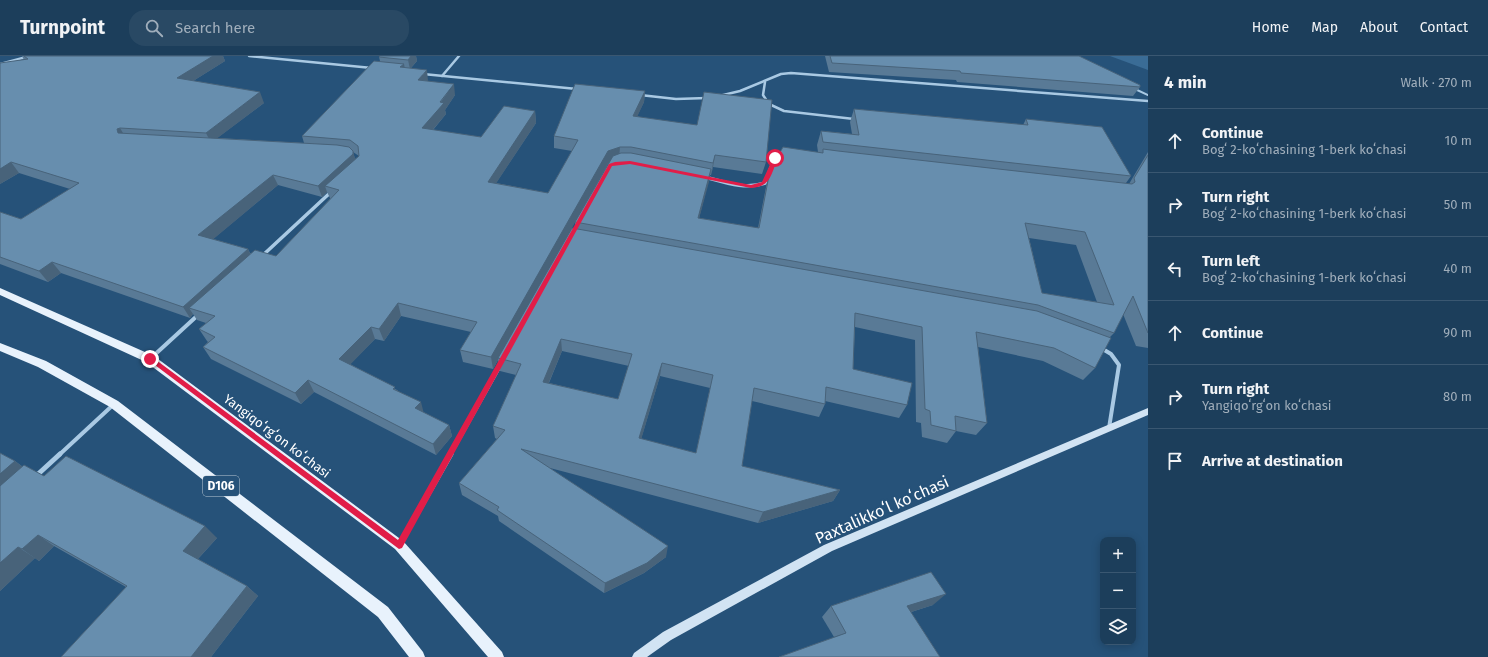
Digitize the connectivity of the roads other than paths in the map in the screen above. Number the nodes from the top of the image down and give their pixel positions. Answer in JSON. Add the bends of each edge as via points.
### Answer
{"nodes":[{"id":1,"x":30,"y":56,"type":"edge"},
{"id":2,"x":249,"y":56,"type":"edge"},
{"id":3,"x":460,"y":56,"type":"edge"},
{"id":4,"x":0,"y":64,"type":"edge"},
{"id":5,"x":373,"y":68,"type":"edge"},
{"id":6,"x":419,"y":73,"type":"edge"},
{"id":7,"x":442,"y":76,"type":"junction"},
{"id":8,"x":765,"y":82,"type":"junction"},
{"id":9,"x":583,"y":89,"type":"edge"},
{"id":10,"x":1134,"y":89,"type":"edge"},
{"id":11,"x":637,"y":95,"type":"edge"},
{"id":12,"x":1148,"y":95,"type":"edge"},
{"id":13,"x":1148,"y":101,"type":"edge"},
{"id":14,"x":861,"y":120,"type":"edge"},
{"id":15,"x":789,"y":155,"type":"edge"},
{"id":16,"x":698,"y":176,"type":"edge"},
{"id":17,"x":336,"y":187,"type":"edge"},
{"id":18,"x":260,"y":257,"type":"edge"},
{"id":19,"x":0,"y":291,"type":"edge"},
{"id":20,"x":202,"y":311,"type":"edge"},
{"id":21,"x":1095,"y":345,"type":"edge"},
{"id":22,"x":0,"y":347,"type":"edge"},
{"id":23,"x":150,"y":359,"type":"junction"},
{"id":24,"x":502,"y":360,"type":"edge"},
{"id":25,"x":114,"y":404,"type":"junction"},
{"id":26,"x":1148,"y":411,"type":"edge"},
{"id":27,"x":1109,"y":428,"type":"junction"},
{"id":28,"x":34,"y":477,"type":"edge"},
{"id":29,"x":399,"y":545,"type":"junction"},
{"id":30,"x":418,"y":657,"type":"edge"},
{"id":31,"x":497,"y":657,"type":"edge"},
{"id":32,"x":638,"y":657,"type":"edge"}],
"edges":[{"from":1,"to":4,"type":"street"},
{"from":2,"to":5,"type":"street"},
{"from":3,"to":7,"type":"street"},
{"from":6,"to":7,"type":"street"},
{"from":7,"to":9,"type":"street"},
{"from":8,"to":11,"type":"street","via":[[708,98],[676,99]]},
{"from":8,"to":13,"type":"street","via":[[781,74],[791,74]]},
{"from":8,"to":14,"type":"street","via":[[763,95],[769,104],[784,111]]},
{"from":10,"to":12,"type":"lane"},
{"from":15,"to":16,"type":"street","via":[[775,158],[765,183],[759,186],[751,187]]},
{"from":17,"to":18,"type":"street"},
{"from":19,"to":23,"type":"main road","name":"Yangiqoʻrgʻon koʻchasi"},
{"from":20,"to":23,"type":"street"},
{"from":21,"to":27,"type":"street","via":[[1112,354],[1119,365]]},
{"from":22,"to":25,"type":"main road","number":"D106","via":[[42,364]]},
{"from":23,"to":29,"type":"main road","name":"Yangiqoʻrgʻon koʻchasi"},
{"from":24,"to":29,"type":"street"},
{"from":25,"to":28,"type":"street"},
{"from":25,"to":30,"type":"main road","number":"D106","via":[[383,612]]},
{"from":26,"to":27,"type":"street","name":"Paxtalikkoʻl koʻchasi"},
{"from":27,"to":32,"type":"street","name":"Paxtalikkoʻl koʻchasi","via":[[828,548],[667,636]]},
{"from":29,"to":31,"type":"main road","name":"Yangiqoʻrgʻon koʻchasi"}]}
